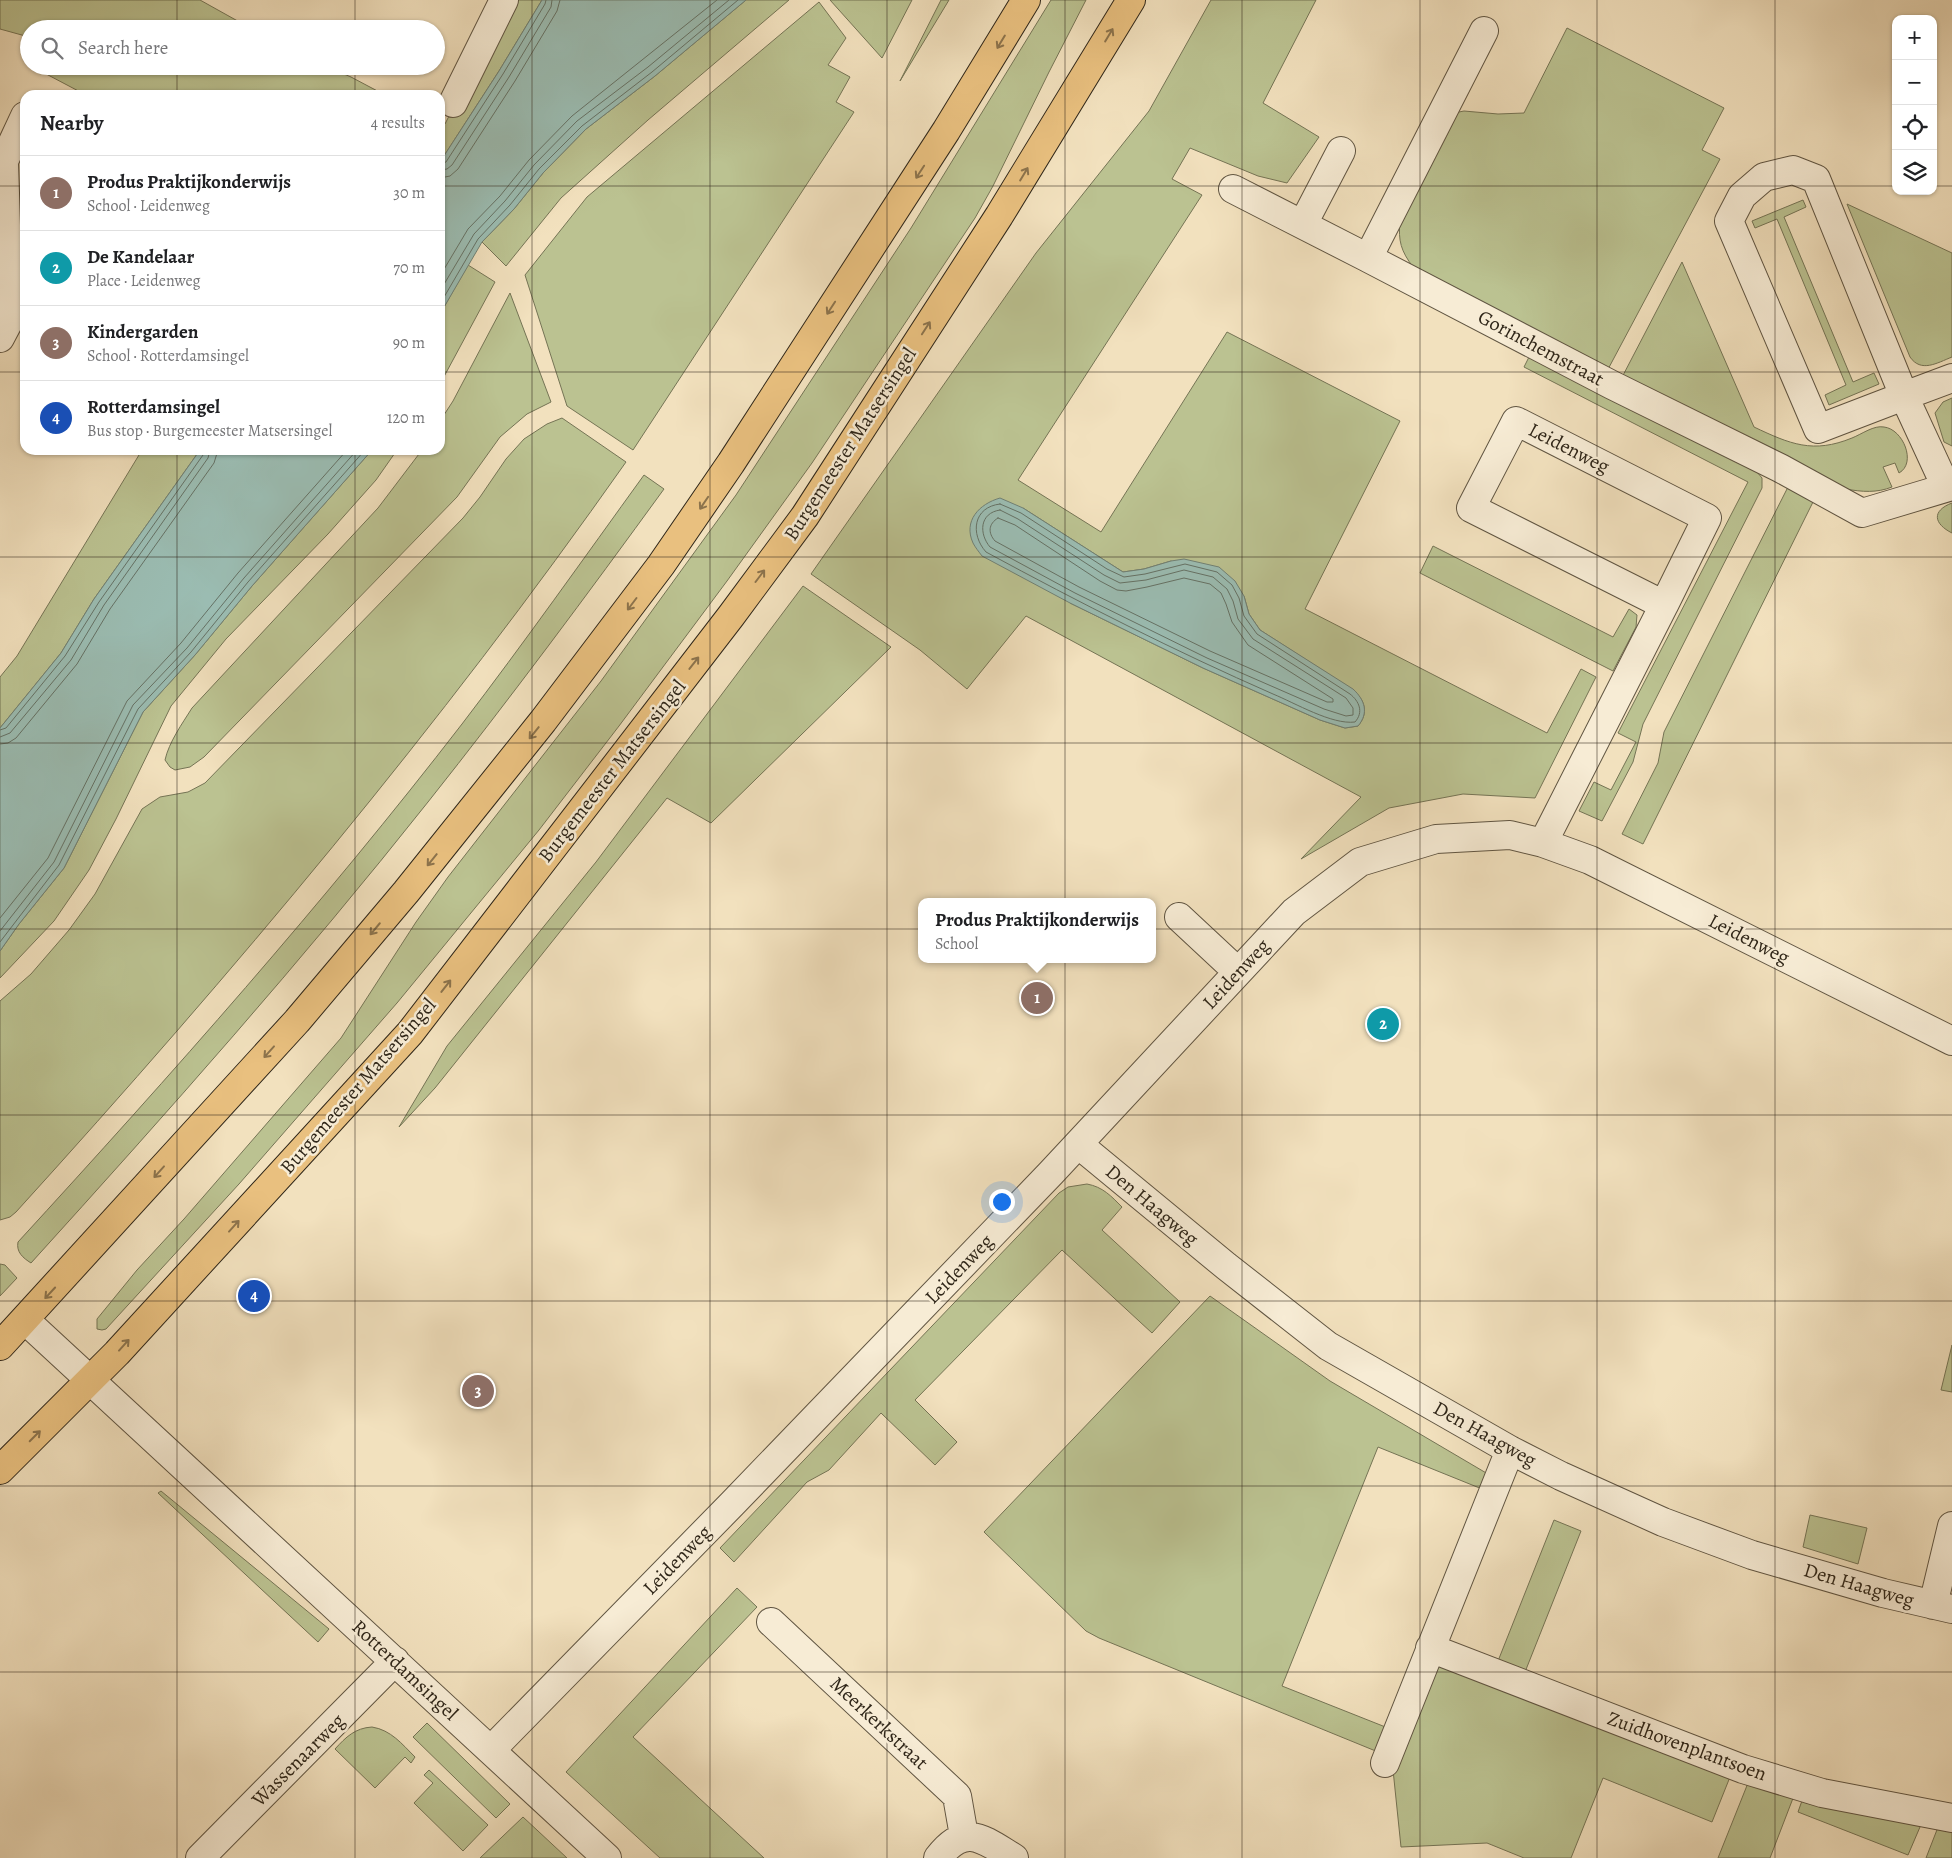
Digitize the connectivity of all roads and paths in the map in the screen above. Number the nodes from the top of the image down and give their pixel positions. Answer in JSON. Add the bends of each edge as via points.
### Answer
{"nodes":[{"id":1,"x":504,"y":0,"type":"edge"},
{"id":2,"x":1026,"y":0,"type":"edge"},
{"id":3,"x":1131,"y":0,"type":"edge"},
{"id":4,"x":1484,"y":31,"type":"dead end"},
{"id":5,"x":453,"y":103,"type":"dead end"},
{"id":6,"x":20,"y":127,"type":"edge"},
{"id":7,"x":1341,"y":151,"type":"dead end"},
{"id":8,"x":1233,"y":188,"type":"dead end"},
{"id":9,"x":1303,"y":224,"type":"junction"},
{"id":10,"x":1368,"y":258,"type":"junction"},
{"id":11,"x":11,"y":324,"type":"edge"},
{"id":12,"x":1952,"y":378,"type":"edge"},
{"id":13,"x":1904,"y":396,"type":"junction"},
{"id":14,"x":1949,"y":486,"type":"edge"},
{"id":15,"x":1664,"y":605,"type":"junction"},
{"id":16,"x":1543,"y":843,"type":"junction"},
{"id":17,"x":1179,"y":916,"type":"dead end"},
{"id":18,"x":1238,"y":972,"type":"junction"},
{"id":19,"x":1952,"y":1041,"type":"edge"},
{"id":20,"x":1078,"y":1144,"type":"junction"},
{"id":21,"x":25,"y":1320,"type":"junction"},
{"id":22,"x":0,"y":1346,"type":"edge"},
{"id":23,"x":90,"y":1381,"type":"junction"},
{"id":24,"x":1510,"y":1450,"type":"junction"},
{"id":25,"x":0,"y":1470,"type":"edge"},
{"id":26,"x":1952,"y":1526,"type":"edge"},
{"id":27,"x":1943,"y":1607,"type":"edge"},
{"id":28,"x":771,"y":1622,"type":"dead end"},
{"id":29,"x":1430,"y":1648,"type":"junction"},
{"id":30,"x":394,"y":1661,"type":"junction"},
{"id":31,"x":492,"y":1750,"type":"junction"},
{"id":32,"x":1385,"y":1763,"type":"dead end"},
{"id":33,"x":1952,"y":1818,"type":"edge"},
{"id":34,"x":964,"y":1836,"type":"junction"},
{"id":35,"x":200,"y":1858,"type":"edge"},
{"id":36,"x":608,"y":1858,"type":"edge"},
{"id":37,"x":938,"y":1858,"type":"edge"},
{"id":38,"x":1014,"y":1858,"type":"edge"}],
"edges":[{"from":1,"to":5,"type":"street"},
{"from":2,"to":21,"type":"main road","one_way":true,"via":[[946,131],[662,565],[555,706],[406,892],[297,1021]]},
{"from":23,"to":3,"type":"main road","name":"Burgemeester Matsersingel","one_way":true,"via":[[410,1033],[731,616],[805,516],[999,216]]},
{"from":4,"to":10,"type":"street"},
{"from":6,"to":11,"type":"street","via":[[4,161]]},
{"from":7,"to":9,"type":"street"},
{"from":8,"to":9,"type":"street","name":"Gorinchemstraat"},
{"from":9,"to":10,"type":"street","name":"Gorinchemstraat"},
{"from":10,"to":14,"type":"street","name":"Gorinchemstraat","via":[[1862,513]]},
{"from":12,"to":13,"type":"street","name":"Gorinchemstraat"},
{"from":13,"to":13,"type":"street","name":"Gorinchemstraat","via":[[1816,179],[1793,170],[1764,177],[1742,196],[1729,221],[1818,429]]},
{"from":13,"to":14,"type":"street","name":"Gorinchemstraat"},
{"from":15,"to":15,"type":"street","name":"Leidenweg","via":[[1471,508],[1516,421],[1707,518]]},
{"from":15,"to":16,"type":"street","name":"Leidenweg"},
{"from":16,"to":18,"type":"street","name":"Leidenweg","via":[[1510,835],[1436,839],[1360,862],[1294,912]]},
{"from":16,"to":19,"type":"street","name":"Leidenweg","via":[[1590,860]]},
{"from":17,"to":18,"type":"street"},
{"from":18,"to":20,"type":"street","name":"Leidenweg"},
{"from":20,"to":24,"type":"street","name":"Den Haagweg","via":[[1328,1346]]},
{"from":20,"to":31,"type":"street","name":"Leidenweg"},
{"from":21,"to":22,"type":"main road"},
{"from":21,"to":23,"type":"street","name":"Rotterdamsingel"},
{"from":25,"to":23,"type":"main road","name":"Burgemeester Matsersingel","one_way":true},
{"from":23,"to":30,"type":"street","name":"Rotterdamsingel"},
{"from":24,"to":27,"type":"street","name":"Den Haagweg","via":[[1663,1522],[1752,1555]]},
{"from":24,"to":29,"type":"street"},
{"from":26,"to":27,"type":"street"},
{"from":28,"to":34,"type":"street","name":"Meerkerkstraat","via":[[957,1796]]},
{"from":29,"to":32,"type":"street"},
{"from":29,"to":33,"type":"street","name":"Zuidhovenplantsoen","via":[[1744,1769],[1822,1793]]},
{"from":30,"to":31,"type":"street","name":"Rotterdamsingel"},
{"from":30,"to":35,"type":"street","name":"Wassenaarweg"},
{"from":31,"to":36,"type":"street","name":"Rotterdamsingel"},
{"from":34,"to":37,"type":"street","via":[[946,1847]]},
{"from":34,"to":38,"type":"street","via":[[982,1838]]}]}
